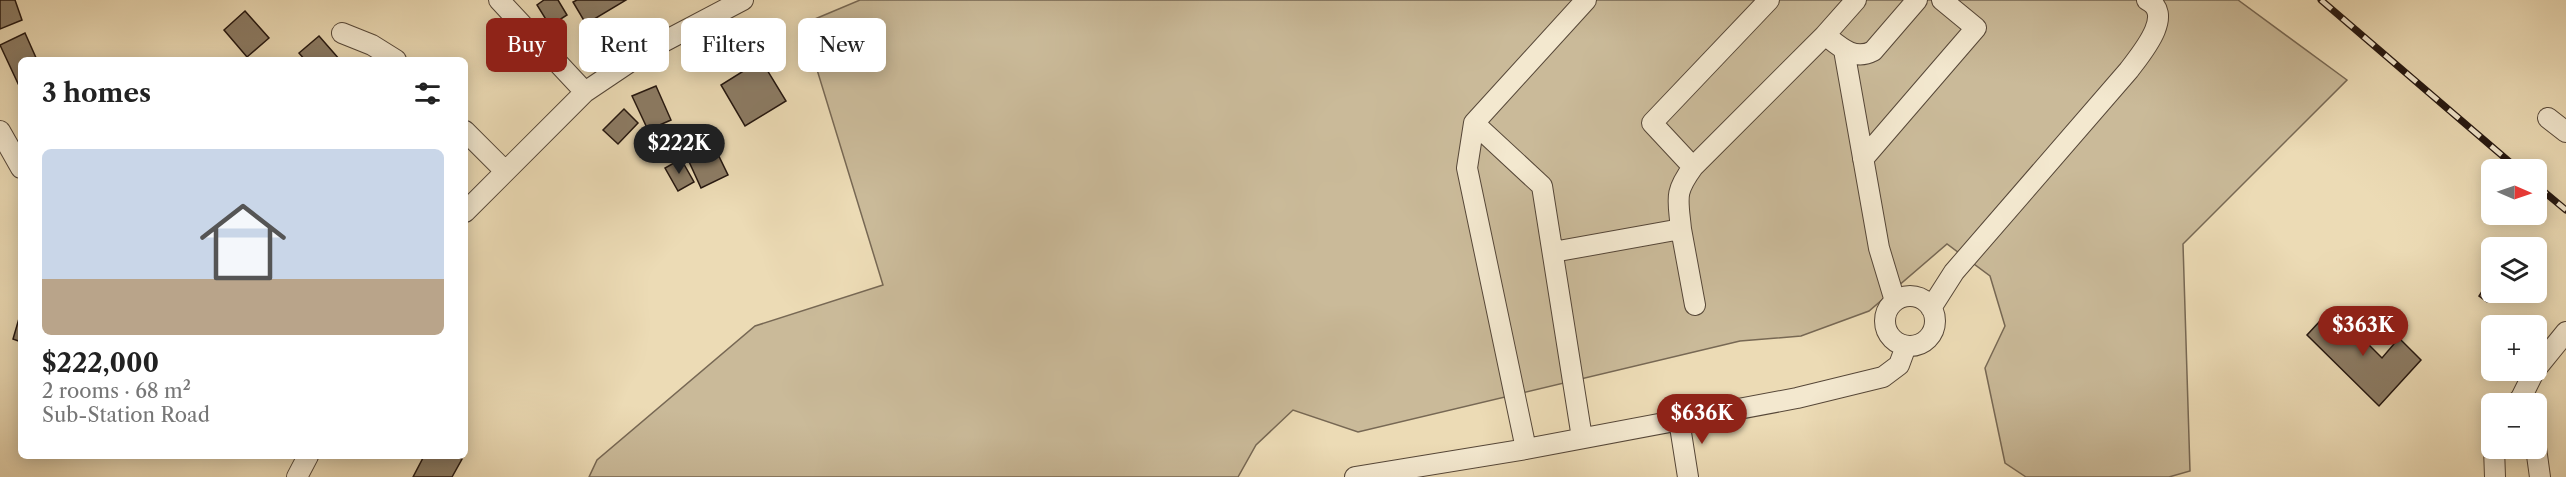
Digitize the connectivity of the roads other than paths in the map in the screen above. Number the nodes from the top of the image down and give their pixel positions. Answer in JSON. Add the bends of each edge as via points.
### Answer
{"nodes":[{"id":1,"x":499,"y":0,"type":"edge"},
{"id":2,"x":743,"y":0,"type":"edge"},
{"id":3,"x":1586,"y":0,"type":"edge"},
{"id":4,"x":1769,"y":0,"type":"edge"},
{"id":5,"x":1856,"y":0,"type":"edge"},
{"id":6,"x":1917,"y":0,"type":"edge"},
{"id":7,"x":1942,"y":0,"type":"edge"},
{"id":8,"x":2147,"y":0,"type":"edge"},
{"id":9,"x":342,"y":33,"type":"dead end"},
{"id":10,"x":1825,"y":35,"type":"junction"},
{"id":11,"x":1844,"y":50,"type":"junction"},
{"id":12,"x":391,"y":57,"type":"edge"},
{"id":13,"x":585,"y":92,"type":"junction"},
{"id":14,"x":2548,"y":118,"type":"dead end"},
{"id":15,"x":1474,"y":123,"type":"junction"},
{"id":16,"x":0,"y":131,"type":"edge"},
{"id":17,"x":2566,"y":132,"type":"edge"},
{"id":18,"x":468,"y":134,"type":"edge"},
{"id":19,"x":1863,"y":159,"type":"junction"},
{"id":20,"x":18,"y":163,"type":"edge"},
{"id":21,"x":1693,"y":167,"type":"junction"},
{"id":22,"x":505,"y":171,"type":"junction"},
{"id":23,"x":468,"y":209,"type":"edge"},
{"id":24,"x":1681,"y":229,"type":"junction"},
{"id":25,"x":1552,"y":252,"type":"junction"},
{"id":26,"x":1895,"y":301,"type":"junction"},
{"id":27,"x":1695,"y":305,"type":"dead end"},
{"id":28,"x":1931,"y":308,"type":"junction"},
{"id":29,"x":2566,"y":332,"type":"edge"},
{"id":30,"x":1906,"y":346,"type":"junction"},
{"id":31,"x":2547,"y":356,"type":"edge"},
{"id":32,"x":1679,"y":420,"type":"junction"},
{"id":33,"x":1582,"y":438,"type":"junction"},
{"id":34,"x":1526,"y":449,"type":"junction"},
{"id":35,"x":306,"y":459,"type":"edge"},
{"id":36,"x":2494,"y":459,"type":"edge"},
{"id":37,"x":2538,"y":459,"type":"edge"},
{"id":38,"x":297,"y":477,"type":"edge"},
{"id":39,"x":1355,"y":477,"type":"edge"},
{"id":40,"x":1688,"y":477,"type":"edge"},
{"id":41,"x":2494,"y":477,"type":"edge"},
{"id":42,"x":2540,"y":477,"type":"edge"}],
"edges":[{"from":1,"to":13,"type":"street"},
{"from":2,"to":13,"type":"street","via":[[646,51]]},
{"from":3,"to":15,"type":"street"},
{"from":4,"to":21,"type":"street","via":[[1652,123]]},
{"from":5,"to":10,"type":"street"},
{"from":6,"to":11,"type":"street","via":[[1873,51],[1856,55]]},
{"from":7,"to":19,"type":"street","via":[[1976,28]]},
{"from":8,"to":28,"type":"street","via":[[2158,12],[2152,38],[2129,70],[1954,272]]},
{"from":9,"to":12,"type":"street"},
{"from":10,"to":11,"type":"street"},
{"from":10,"to":21,"type":"street"},
{"from":11,"to":19,"type":"street"},
{"from":13,"to":22,"type":"street"},
{"from":14,"to":17,"type":"street"},
{"from":15,"to":25,"type":"street","via":[[1542,186]]},
{"from":15,"to":34,"type":"street","via":[[1467,168]]},
{"from":16,"to":20,"type":"street"},
{"from":18,"to":22,"type":"street"},
{"from":19,"to":26,"type":"street","via":[[1879,248]]},
{"from":21,"to":24,"type":"street","via":[[1681,183],[1678,195]]},
{"from":22,"to":23,"type":"street"},
{"from":24,"to":25,"type":"street"},
{"from":24,"to":27,"type":"street"},
{"from":25,"to":33,"type":"street"},
{"from":26,"to":28,"type":"street","via":[[1902,297],[1918,298]]},
{"from":26,"to":30,"type":"street","via":[[1886,315],[1887,331],[1898,344]]},
{"from":28,"to":30,"type":"street","via":[[1935,324],[1928,339]]},
{"from":29,"to":31,"type":"street"},
{"from":30,"to":32,"type":"street","via":[[1899,365],[1883,377]]},
{"from":32,"to":33,"type":"street"},
{"from":32,"to":40,"type":"street"},
{"from":33,"to":34,"type":"street"},
{"from":34,"to":39,"type":"street"},
{"from":35,"to":38,"type":"street"},
{"from":36,"to":41,"type":"street"},
{"from":37,"to":42,"type":"street"}]}
